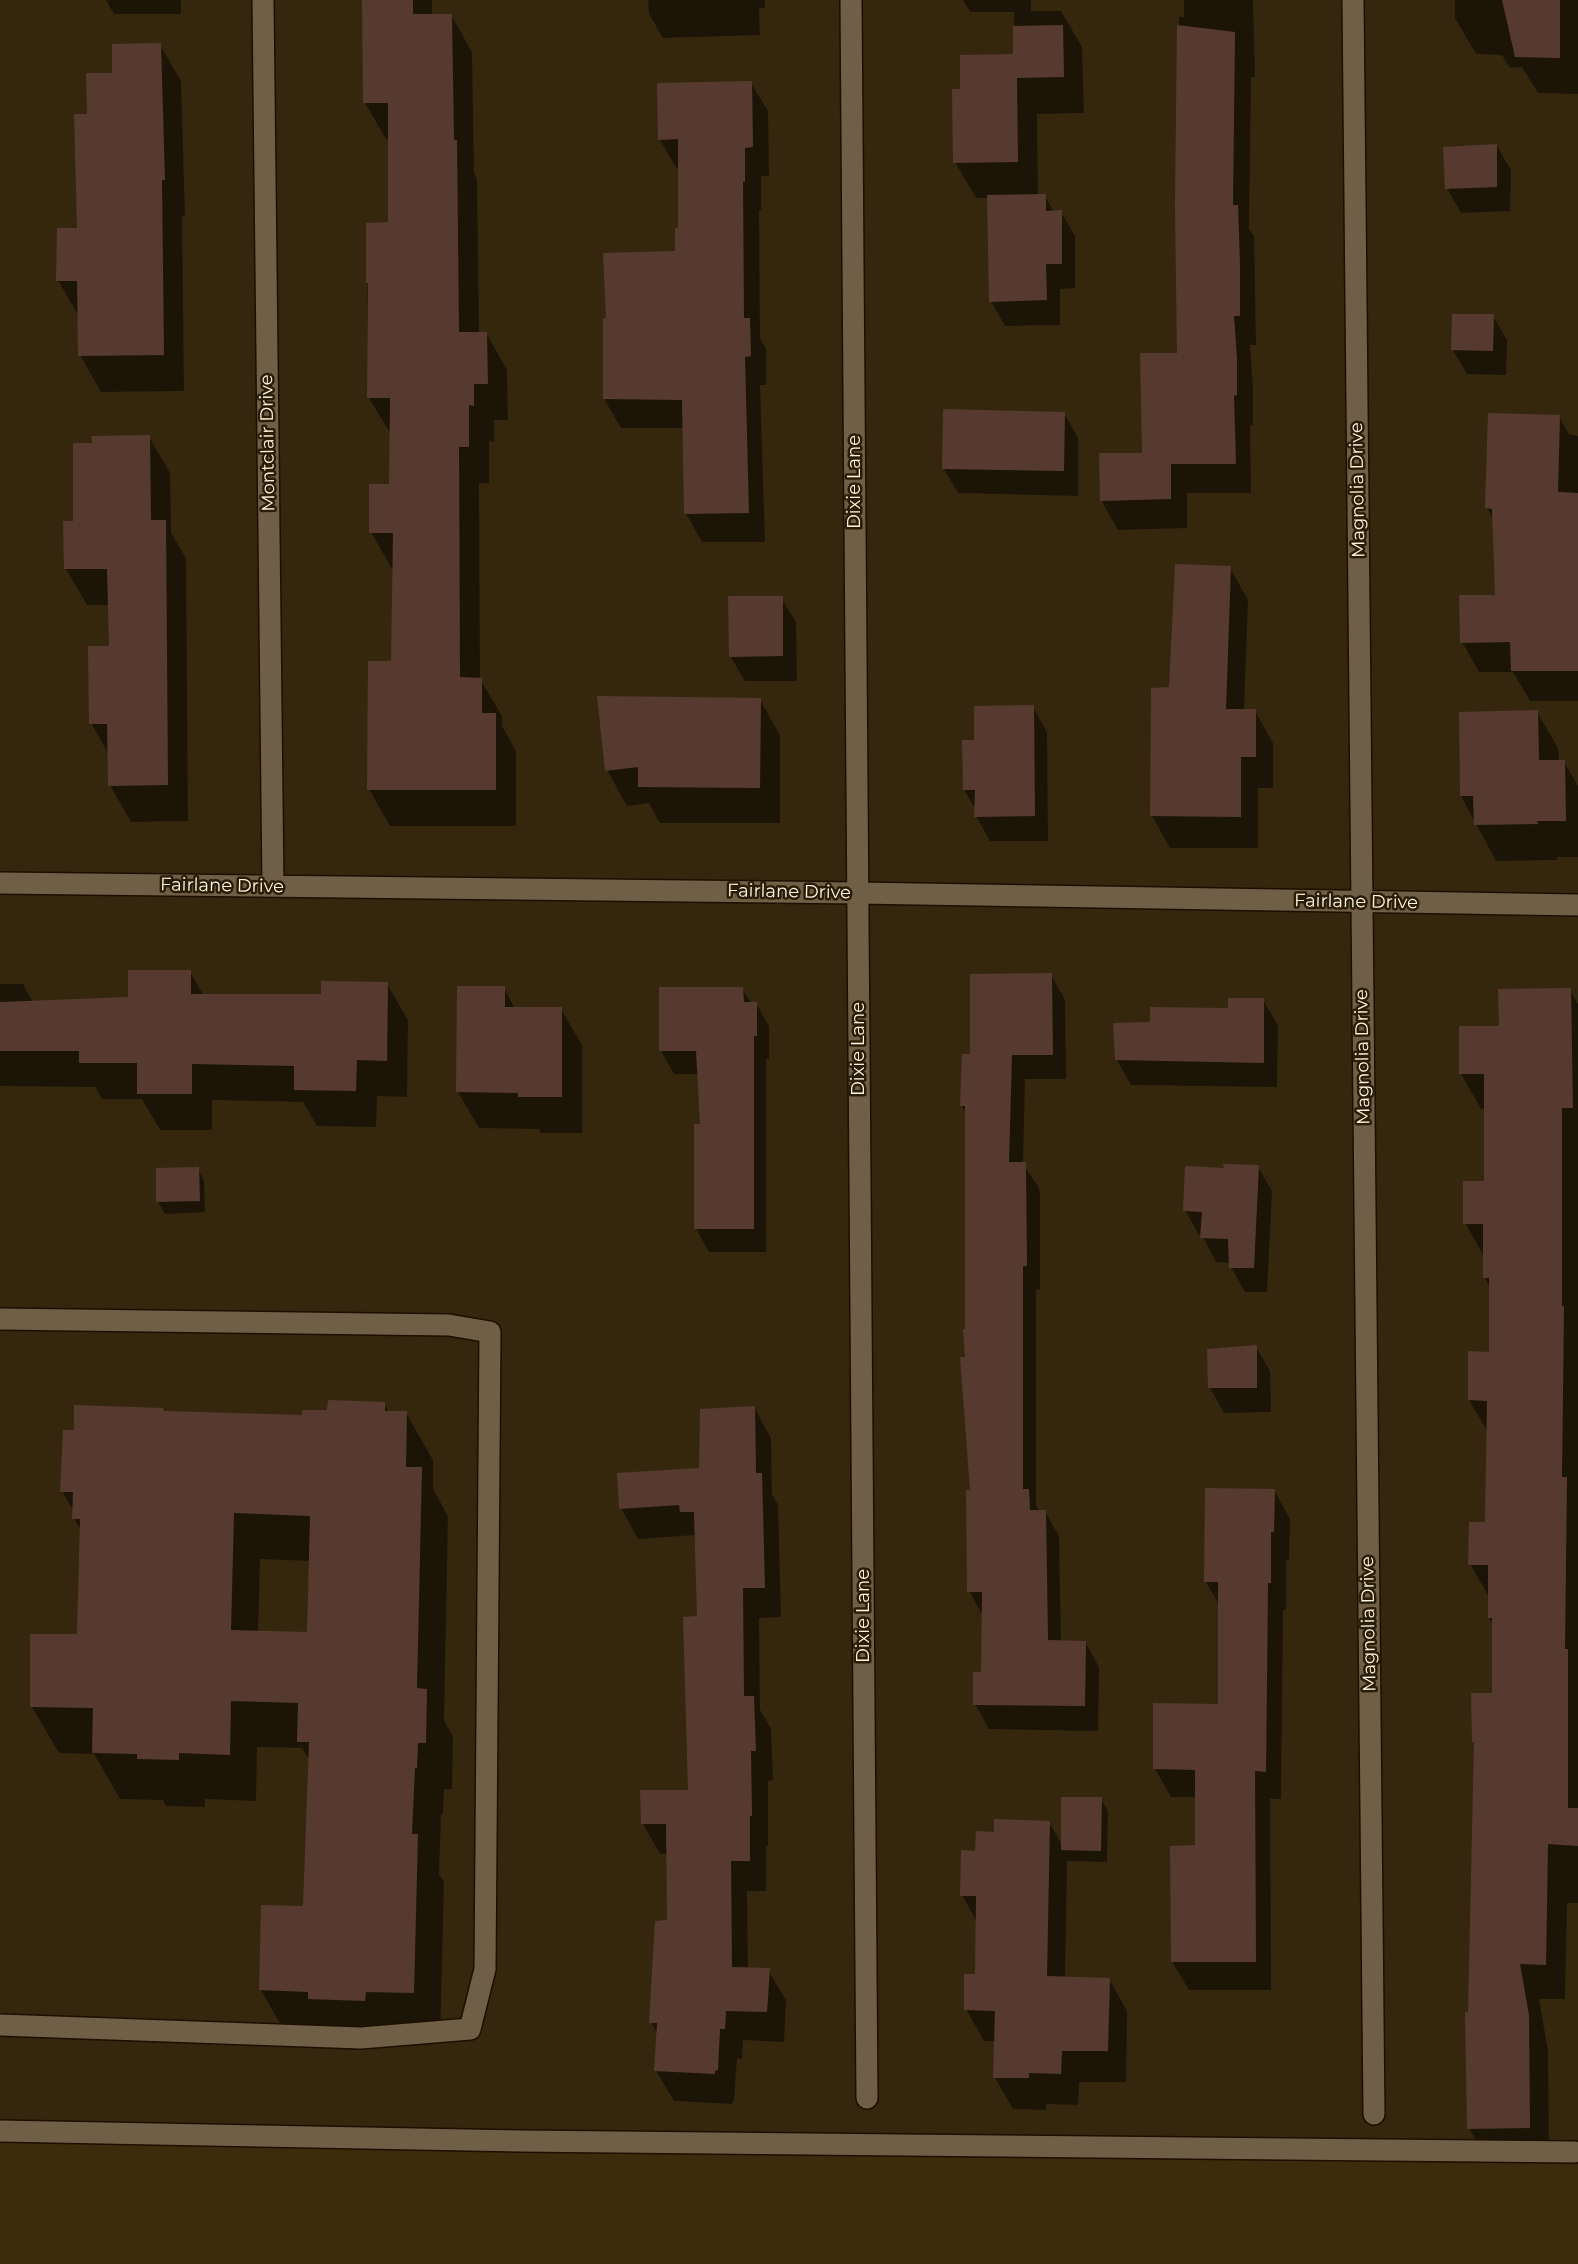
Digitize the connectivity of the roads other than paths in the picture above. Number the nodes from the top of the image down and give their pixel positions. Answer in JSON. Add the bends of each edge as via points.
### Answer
{"nodes":[{"id":1,"x":263,"y":0,"type":"edge"},
{"id":2,"x":851,"y":0,"type":"edge"},
{"id":3,"x":1353,"y":0,"type":"edge"},
{"id":4,"x":0,"y":883,"type":"edge"},
{"id":5,"x":273,"y":886,"type":"junction"},
{"id":6,"x":858,"y":893,"type":"junction"},
{"id":7,"x":1362,"y":903,"type":"junction"},
{"id":8,"x":1578,"y":905,"type":"edge"},
{"id":9,"x":0,"y":1319,"type":"edge"},
{"id":10,"x":0,"y":2025,"type":"edge"},
{"id":11,"x":867,"y":2098,"type":"dead end"},
{"id":12,"x":1374,"y":2114,"type":"dead end"},
{"id":13,"x":0,"y":2131,"type":"edge"},
{"id":14,"x":1575,"y":2152,"type":"dead end"}],
"edges":[{"from":1,"to":5,"type":"street","name":"Montclair Drive"},
{"from":2,"to":6,"type":"street","name":"Dixie Lane"},
{"from":3,"to":7,"type":"street","name":"Magnolia Drive"},
{"from":4,"to":5,"type":"street","name":"Fairlane Drive"},
{"from":5,"to":6,"type":"street","name":"Fairlane Drive"},
{"from":6,"to":7,"type":"street","name":"Fairlane Drive"},
{"from":6,"to":11,"type":"street","name":"Dixie Lane"},
{"from":7,"to":8,"type":"street","name":"Fairlane Drive"},
{"from":7,"to":12,"type":"street","name":"Magnolia Drive"},
{"from":9,"to":10,"type":"street","via":[[449,1325],[490,1332],[485,1969],[470,2029],[361,2038]]},
{"from":13,"to":14,"type":"street"}]}
